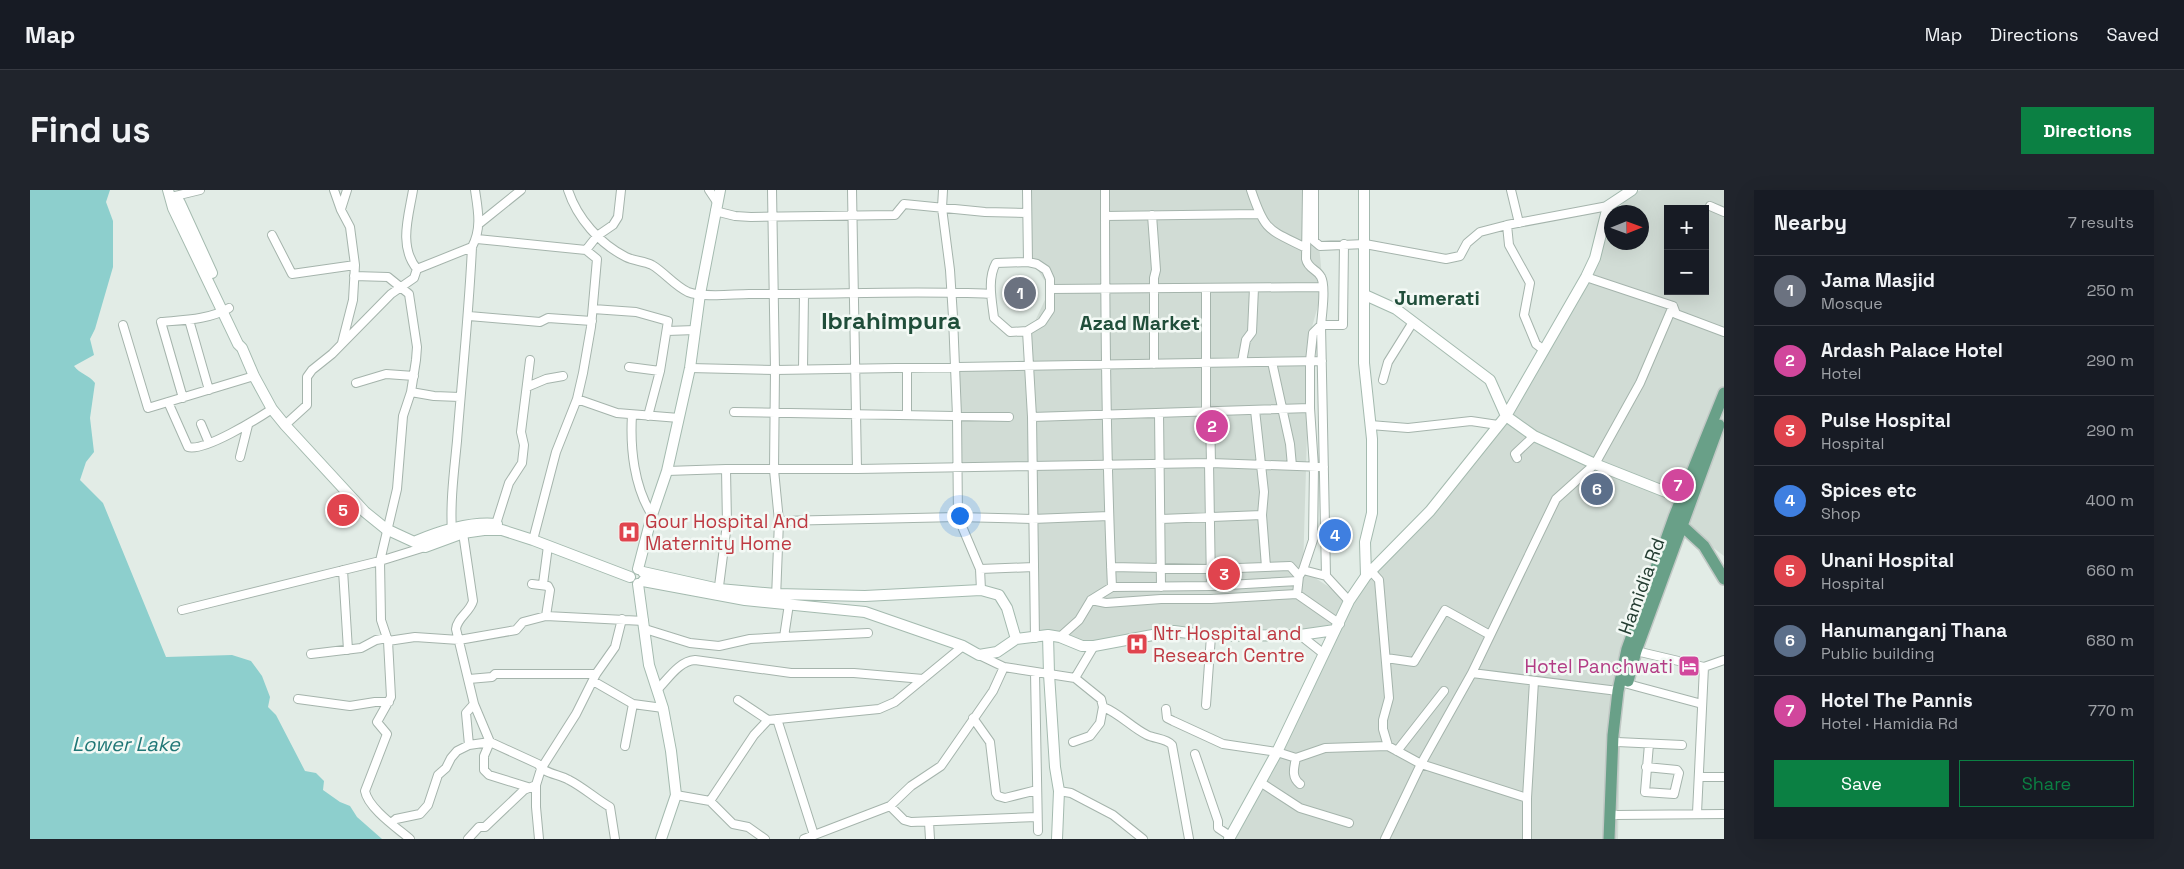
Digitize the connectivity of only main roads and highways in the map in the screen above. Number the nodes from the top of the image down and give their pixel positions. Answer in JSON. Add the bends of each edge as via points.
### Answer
{"nodes":[{"id":1,"x":1724,"y":393,"type":"edge"},
{"id":2,"x":1724,"y":412,"type":"edge"},
{"id":3,"x":1678,"y":522,"type":"junction"},
{"id":4,"x":1724,"y":580,"type":"edge"},
{"id":5,"x":1622,"y":686,"type":"junction"},
{"id":6,"x":1610,"y":839,"type":"edge"},
{"id":7,"x":1616,"y":839,"type":"edge"}],
"edges":[{"from":1,"to":3,"type":"main road","name":"Hamidia Rd","via":[[1682,498]]},
{"from":2,"to":3,"type":"main road","name":"Hamidia Rd"},
{"from":3,"to":4,"type":"main road","via":[[1704,546]]},
{"from":3,"to":5,"type":"main road","name":"Hamidia Rd"},
{"from":3,"to":5,"type":"main road","via":[[1632,630]]},
{"from":5,"to":6,"type":"main road","via":[[1613,735]]},
{"from":5,"to":7,"type":"main road","name":"Hamidia Rd","via":[[1617,742]]}]}
